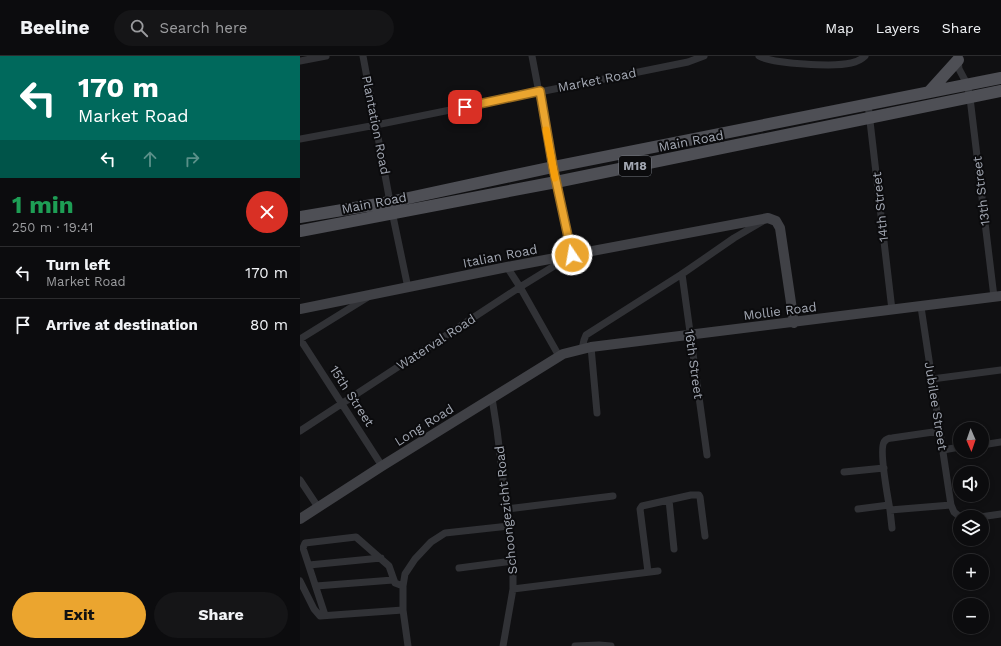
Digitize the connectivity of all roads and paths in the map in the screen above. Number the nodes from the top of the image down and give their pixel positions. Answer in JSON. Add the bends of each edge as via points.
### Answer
{"nodes":[{"id":1,"x":326,"y":56,"type":"edge"},
{"id":2,"x":363,"y":56,"type":"edge"},
{"id":3,"x":532,"y":56,"type":"edge"},
{"id":4,"x":704,"y":56,"type":"edge"},
{"id":5,"x":759,"y":56,"type":"edge"},
{"id":6,"x":865,"y":56,"type":"edge"},
{"id":7,"x":959,"y":58,"type":"edge"},
{"id":8,"x":300,"y":61,"type":"edge"},
{"id":9,"x":1001,"y":78,"type":"edge"},
{"id":10,"x":967,"y":84,"type":"junction"},
{"id":11,"x":540,"y":91,"type":"junction"},
{"id":12,"x":929,"y":92,"type":"junction"},
{"id":13,"x":1001,"y":92,"type":"edge"},
{"id":14,"x":970,"y":98,"type":"junction"},
{"id":15,"x":868,"y":104,"type":"junction"},
{"id":16,"x":870,"y":119,"type":"junction"},
{"id":17,"x":376,"y":125,"type":"junction"},
{"id":18,"x":300,"y":139,"type":"edge"},
{"id":19,"x":553,"y":167,"type":"junction"},
{"id":20,"x":556,"y":182,"type":"junction"},
{"id":21,"x":390,"y":202,"type":"junction"},
{"id":22,"x":393,"y":214,"type":"junction"},
{"id":23,"x":300,"y":217,"type":"edge"},
{"id":24,"x":772,"y":219,"type":"junction"},
{"id":25,"x":736,"y":223,"type":"junction"},
{"id":26,"x":300,"y":231,"type":"edge"},
{"id":27,"x":734,"y":238,"type":"junction"},
{"id":28,"x":572,"y":255,"type":"junction"},
{"id":29,"x":507,"y":268,"type":"junction"},
{"id":30,"x":682,"y":274,"type":"junction"},
{"id":31,"x":520,"y":287,"type":"junction"},
{"id":32,"x":408,"y":288,"type":"junction"},
{"id":33,"x":371,"y":296,"type":"junction"},
{"id":34,"x":998,"y":297,"type":"edge"},
{"id":35,"x":921,"y":307,"type":"junction"},
{"id":36,"x":300,"y":309,"type":"edge"},
{"id":37,"x":892,"y":310,"type":"junction"},
{"id":38,"x":794,"y":323,"type":"junction"},
{"id":39,"x":690,"y":336,"type":"junction"},
{"id":40,"x":300,"y":339,"type":"edge"},
{"id":41,"x":587,"y":348,"type":"junction"},
{"id":42,"x":561,"y":355,"type":"junction"},
{"id":43,"x":1001,"y":370,"type":"edge"},
{"id":44,"x":932,"y":379,"type":"junction"},
{"id":45,"x":492,"y":398,"type":"junction"},
{"id":46,"x":342,"y":404,"type":"junction"},
{"id":47,"x":597,"y":413,"type":"dead end"},
{"id":48,"x":300,"y":431,"type":"edge"},
{"id":49,"x":940,"y":431,"type":"junction"},
{"id":50,"x":1001,"y":442,"type":"edge"},
{"id":51,"x":989,"y":444,"type":"edge"},
{"id":52,"x":953,"y":448,"type":"edge"},
{"id":53,"x":943,"y":450,"type":"junction"},
{"id":54,"x":707,"y":455,"type":"dead end"},
{"id":55,"x":382,"y":466,"type":"junction"},
{"id":56,"x":884,"y":468,"type":"junction"},
{"id":57,"x":844,"y":472,"type":"dead end"},
{"id":58,"x":300,"y":480,"type":"edge"},
{"id":59,"x":613,"y":496,"type":"dead end"},
{"id":60,"x":669,"y":500,"type":"junction"},
{"id":61,"x":951,"y":505,"type":"junction"},
{"id":62,"x":318,"y":507,"type":"junction"},
{"id":63,"x":890,"y":508,"type":"junction"},
{"id":64,"x":507,"y":509,"type":"junction"},
{"id":65,"x":858,"y":509,"type":"dead end"},
{"id":66,"x":953,"y":510,"type":"edge"},
{"id":67,"x":1001,"y":514,"type":"edge"},
{"id":68,"x":989,"y":516,"type":"edge"},
{"id":69,"x":300,"y":519,"type":"edge"},
{"id":70,"x":509,"y":526,"type":"junction"},
{"id":71,"x":892,"y":528,"type":"dead end"},
{"id":72,"x":706,"y":536,"type":"dead end"},
{"id":73,"x":674,"y":549,"type":"dead end"},
{"id":74,"x":380,"y":558,"type":"junction"},
{"id":75,"x":513,"y":561,"type":"junction"},
{"id":76,"x":308,"y":565,"type":"junction"},
{"id":77,"x":459,"y":568,"type":"dead end"},
{"id":78,"x":658,"y":571,"type":"dead end"},
{"id":79,"x":648,"y":572,"type":"junction"},
{"id":80,"x":393,"y":580,"type":"junction"},
{"id":81,"x":300,"y":581,"type":"edge"},
{"id":82,"x":316,"y":586,"type":"junction"},
{"id":83,"x":403,"y":586,"type":"junction"},
{"id":84,"x":513,"y":588,"type":"junction"},
{"id":85,"x":402,"y":610,"type":"junction"},
{"id":86,"x":325,"y":615,"type":"junction"},
{"id":87,"x":408,"y":646,"type":"edge"},
{"id":88,"x":504,"y":646,"type":"edge"},
{"id":89,"x":575,"y":646,"type":"edge"},
{"id":90,"x":610,"y":646,"type":"edge"}],
"edges":[{"from":1,"to":8,"type":"street"},
{"from":2,"to":17,"type":"street","name":"Plantation Road"},
{"from":3,"to":11,"type":"street"},
{"from":4,"to":11,"type":"street","name":"Market Road","via":[[688,62]]},
{"from":5,"to":6,"type":"street","via":[[774,61],[838,64],[854,63]]},
{"from":7,"to":10,"type":"street","name":"13th Street","via":[[959,69]]},
{"from":7,"to":12,"type":"main road"},
{"from":9,"to":10,"type":"main road","number":"M18"},
{"from":10,"to":12,"type":"main road","name":"Main Road","number":"M18"},
{"from":10,"to":14,"type":"street","name":"13th Street"},
{"from":11,"to":17,"type":"street","name":"Market Road"},
{"from":11,"to":19,"type":"street"},
{"from":12,"to":15,"type":"main road","name":"Main Road","number":"M18"},
{"from":13,"to":14,"type":"main road","number":"M18"},
{"from":14,"to":16,"type":"main road","name":"Main Road","number":"M18"},
{"from":14,"to":34,"type":"street","name":"13th Street"},
{"from":15,"to":16,"type":"street","name":"14th Street"},
{"from":15,"to":19,"type":"main road","name":"Main Road","number":"M18"},
{"from":16,"to":20,"type":"main road","name":"Main Road","number":"M18"},
{"from":16,"to":37,"type":"street","name":"14th Street"},
{"from":17,"to":18,"type":"street","name":"Market Road"},
{"from":17,"to":21,"type":"street","name":"Plantation Road"},
{"from":19,"to":20,"type":"street"},
{"from":19,"to":21,"type":"main road","name":"Main Road","number":"M18"},
{"from":20,"to":22,"type":"main road","name":"Main Road","number":"M18"},
{"from":20,"to":28,"type":"street"},
{"from":21,"to":22,"type":"street","name":"Plantation Road"},
{"from":21,"to":23,"type":"main road","name":"Main Road","number":"M18"},
{"from":22,"to":26,"type":"main road","name":"Main Road","number":"M18"},
{"from":22,"to":32,"type":"street","name":"Plantation Road"},
{"from":24,"to":25,"type":"main road","name":"Italian Road"},
{"from":24,"to":27,"type":"street"},
{"from":24,"to":38,"type":"main road","via":[[780,228]]},
{"from":25,"to":27,"type":"street"},
{"from":25,"to":28,"type":"main road","name":"Italian Road"},
{"from":27,"to":30,"type":"street"},
{"from":28,"to":29,"type":"main road","name":"Italian Road"},
{"from":28,"to":31,"type":"street","name":"Waterval Road"},
{"from":29,"to":31,"type":"street"},
{"from":29,"to":32,"type":"main road","name":"Italian Road"},
{"from":30,"to":39,"type":"street","name":"16th Street"},
{"from":30,"to":41,"type":"street","via":[[586,335],[584,337]]},
{"from":31,"to":42,"type":"street"},
{"from":31,"to":46,"type":"street","name":"Waterval Road"},
{"from":32,"to":33,"type":"main road","name":"Italian Road"},
{"from":33,"to":36,"type":"main road","name":"Italian Road"},
{"from":33,"to":40,"type":"street"},
{"from":34,"to":35,"type":"main road","name":"Mollie Road"},
{"from":35,"to":37,"type":"main road","name":"Mollie Road"},
{"from":35,"to":44,"type":"street","name":"Jubilee Street"},
{"from":37,"to":38,"type":"main road","name":"Mollie Road"},
{"from":38,"to":39,"type":"main road","name":"Mollie Road"},
{"from":39,"to":41,"type":"main road","name":"Mollie Road"},
{"from":39,"to":54,"type":"street","name":"16th Street"},
{"from":40,"to":46,"type":"street","name":"15th Street"},
{"from":41,"to":42,"type":"main road","name":"Mollie Road"},
{"from":41,"to":47,"type":"street"},
{"from":42,"to":45,"type":"main road","name":"Long Road"},
{"from":43,"to":44,"type":"street"},
{"from":44,"to":49,"type":"street","name":"Jubilee Street"},
{"from":45,"to":55,"type":"main road","name":"Long Road"},
{"from":45,"to":64,"type":"street","name":"Schoongezicht Road"},
{"from":46,"to":48,"type":"street","name":"Waterval Road"},
{"from":46,"to":55,"type":"street","name":"15th Street"},
{"from":49,"to":53,"type":"street","name":"Jubilee Street"},
{"from":49,"to":56,"type":"street","via":[[888,439],[883,447]]},
{"from":50,"to":51,"type":"street"},
{"from":52,"to":53,"type":"street"},
{"from":53,"to":61,"type":"street","name":"Jubilee Street"},
{"from":55,"to":62,"type":"main road","name":"Long Road"},
{"from":56,"to":57,"type":"street"},
{"from":56,"to":63,"type":"street"},
{"from":58,"to":62,"type":"street"},
{"from":59,"to":64,"type":"street"},
{"from":60,"to":72,"type":"street","via":[[699,496]]},
{"from":60,"to":73,"type":"street"},
{"from":60,"to":79,"type":"street","via":[[641,507]]},
{"from":61,"to":63,"type":"street"},
{"from":61,"to":66,"type":"street"},
{"from":62,"to":69,"type":"main road","name":"Long Road"},
{"from":63,"to":65,"type":"street"},
{"from":63,"to":71,"type":"street"},
{"from":64,"to":70,"type":"street","name":"Schoongezicht Road"},
{"from":67,"to":68,"type":"street"},
{"from":70,"to":75,"type":"street","name":"Schoongezicht Road"},
{"from":70,"to":83,"type":"street","via":[[445,533],[415,559],[405,574]]},
{"from":74,"to":76,"type":"street"},
{"from":74,"to":76,"type":"street","via":[[355,536],[305,543],[303,548]]},
{"from":74,"to":80,"type":"street","via":[[389,566]]},
{"from":75,"to":77,"type":"street"},
{"from":75,"to":84,"type":"street","name":"Schoongezicht Road"},
{"from":76,"to":82,"type":"street"},
{"from":78,"to":79,"type":"street"},
{"from":79,"to":84,"type":"street"},
{"from":80,"to":82,"type":"street"},
{"from":80,"to":83,"type":"street"},
{"from":81,"to":86,"type":"street","via":[[317,614]]},
{"from":82,"to":86,"type":"street"},
{"from":83,"to":85,"type":"street"},
{"from":84,"to":88,"type":"street","name":"Schoongezicht Road"},
{"from":85,"to":86,"type":"street"},
{"from":85,"to":87,"type":"street"},
{"from":89,"to":90,"type":"street"}]}
